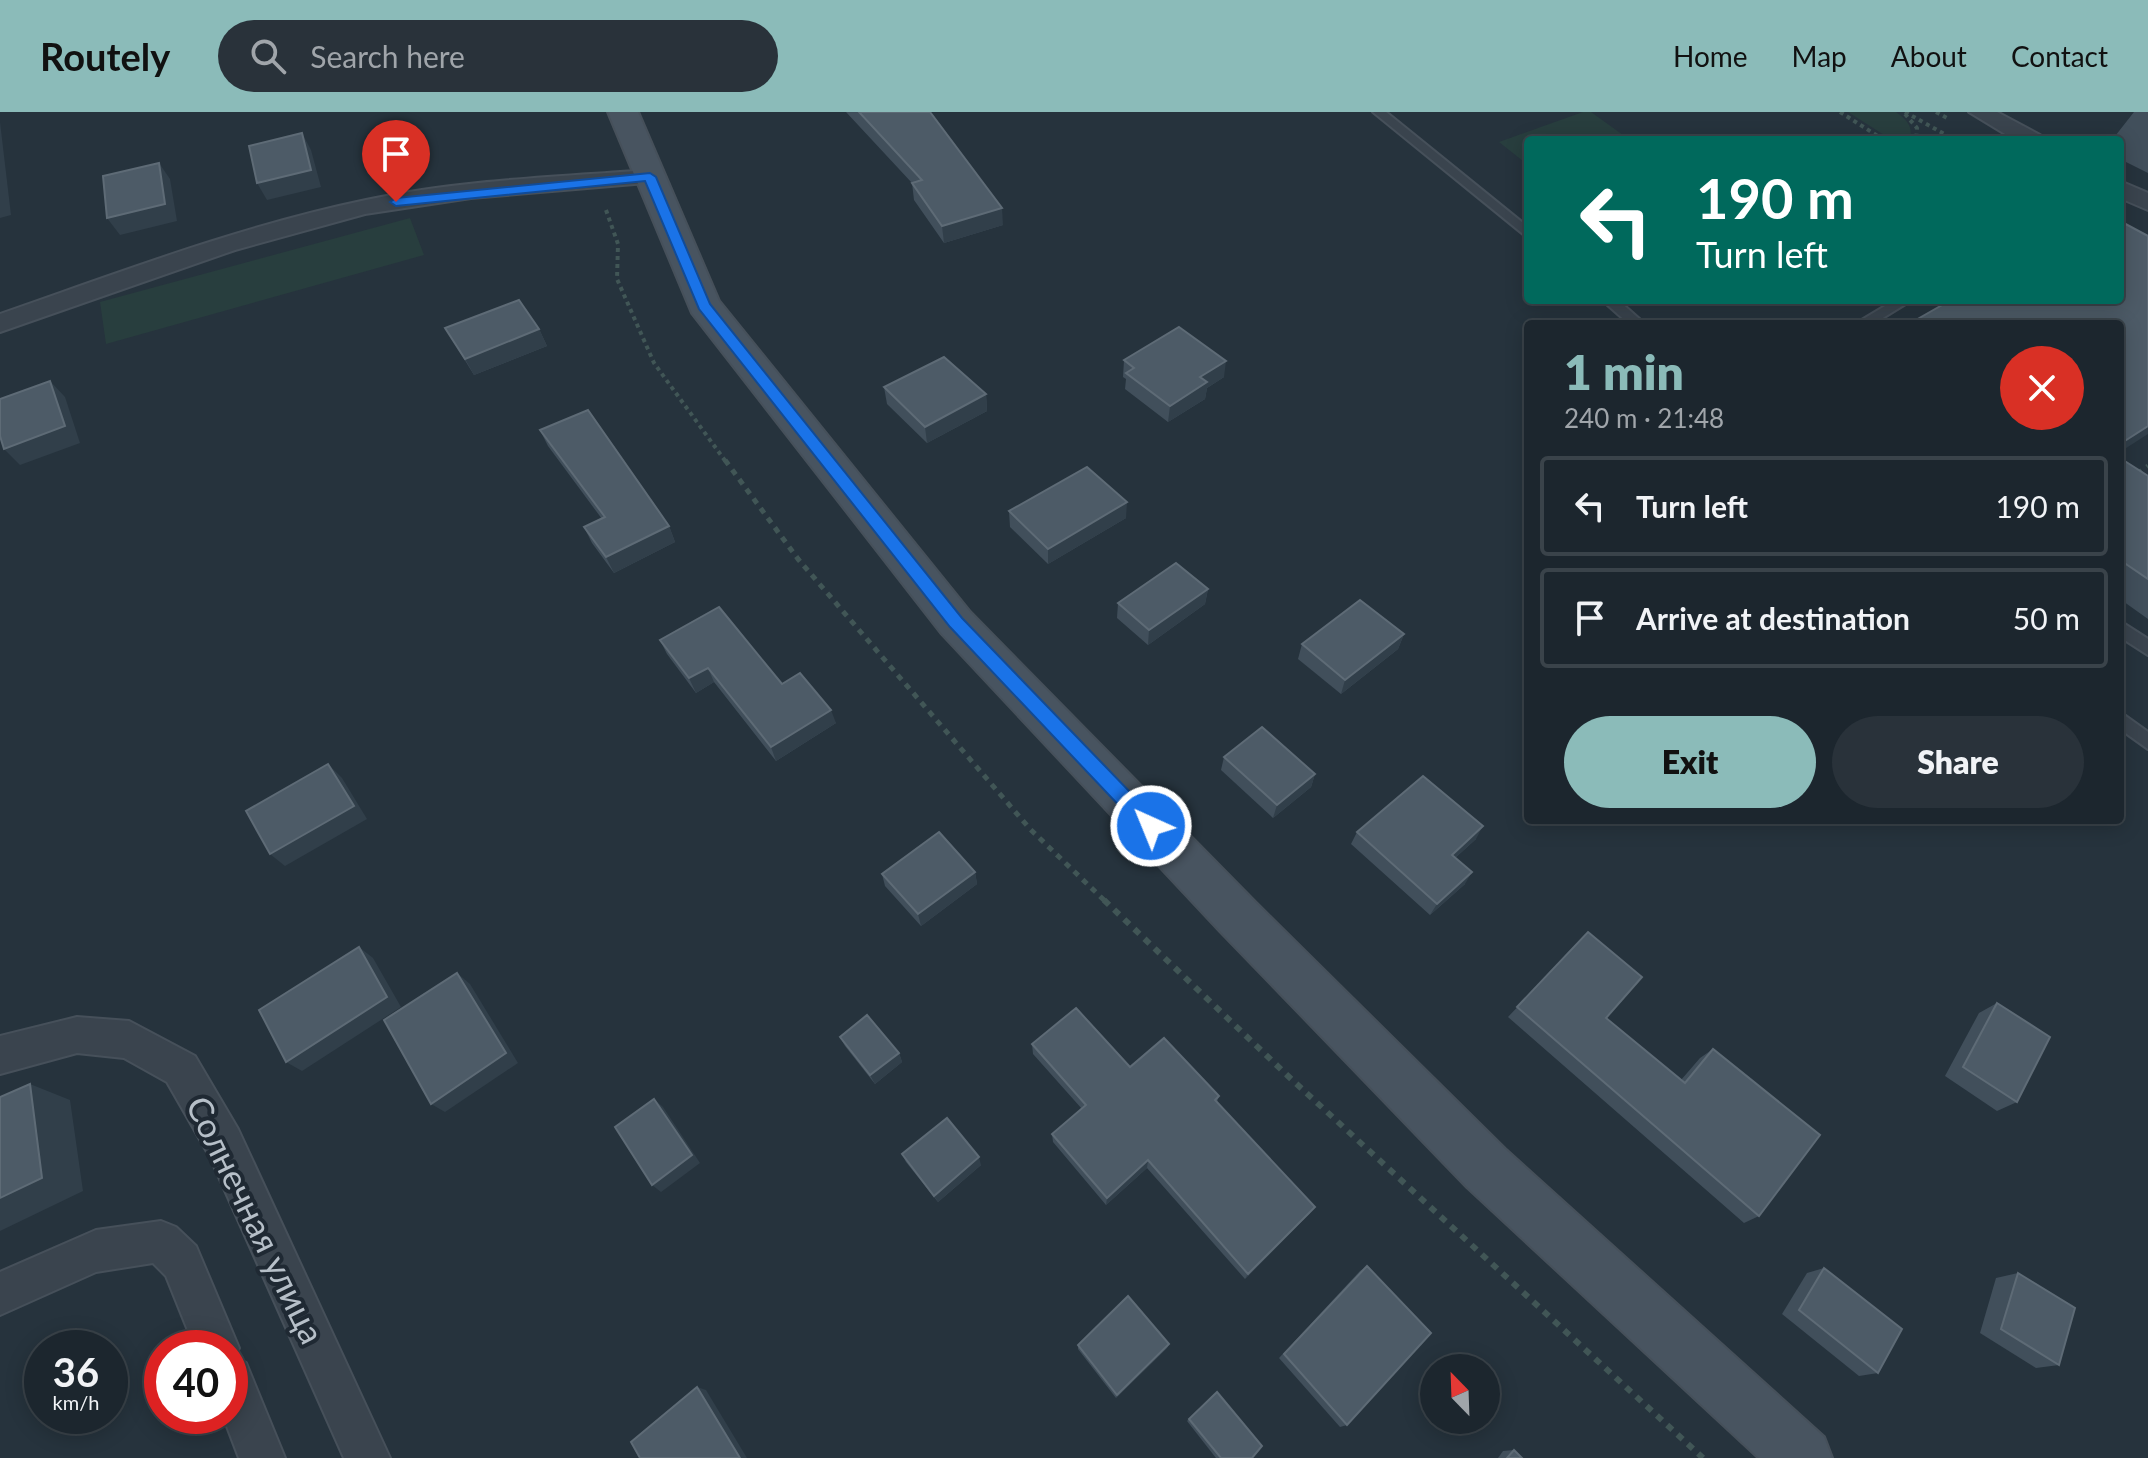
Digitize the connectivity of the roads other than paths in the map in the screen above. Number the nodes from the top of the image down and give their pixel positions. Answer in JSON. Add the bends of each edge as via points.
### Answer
{"nodes":[{"id":1,"x":623,"y":112,"type":"edge"},
{"id":2,"x":1379,"y":112,"type":"edge"},
{"id":3,"x":1980,"y":112,"type":"edge"},
{"id":4,"x":2025,"y":136,"type":"edge"},
{"id":5,"x":650,"y":177,"type":"junction"},
{"id":6,"x":2124,"y":190,"type":"edge"},
{"id":7,"x":2148,"y":203,"type":"edge"},
{"id":8,"x":1524,"y":231,"type":"edge"},
{"id":9,"x":1614,"y":304,"type":"edge"},
{"id":10,"x":1898,"y":304,"type":"edge"},
{"id":11,"x":1633,"y":320,"type":"edge"},
{"id":12,"x":1869,"y":320,"type":"edge"},
{"id":13,"x":0,"y":323,"type":"edge"},
{"id":14,"x":2124,"y":631,"type":"edge"},
{"id":15,"x":2148,"y":648,"type":"edge"},
{"id":16,"x":2124,"y":722,"type":"edge"},
{"id":17,"x":2148,"y":742,"type":"edge"},
{"id":18,"x":0,"y":1055,"type":"edge"},
{"id":19,"x":0,"y":1294,"type":"edge"},
{"id":20,"x":210,"y":1330,"type":"edge"},
{"id":21,"x":248,"y":1423,"type":"edge"},
{"id":22,"x":262,"y":1458,"type":"edge"},
{"id":23,"x":367,"y":1458,"type":"edge"},
{"id":24,"x":1803,"y":1458,"type":"edge"}],
"edges":[{"from":1,"to":5,"type":"street"},
{"from":2,"to":8,"type":"lane"},
{"from":3,"to":4,"type":"street"},
{"from":5,"to":13,"type":"street","via":[[368,206],[280,229]]},
{"from":5,"to":24,"type":"street","via":[[704,305],[956,623],[1486,1168]]},
{"from":6,"to":7,"type":"street"},
{"from":9,"to":11,"type":"lane"},
{"from":10,"to":12,"type":"lane"},
{"from":14,"to":15,"type":"lane"},
{"from":16,"to":17,"type":"lane"},
{"from":18,"to":23,"type":"street","name":"Солнечная улица","via":[[77,1035],[129,1040],[181,1069],[224,1143]]},
{"from":19,"to":20,"type":"street","via":[[94,1249],[131,1241],[161,1242],[181,1261]]},
{"from":21,"to":22,"type":"street"}]}
